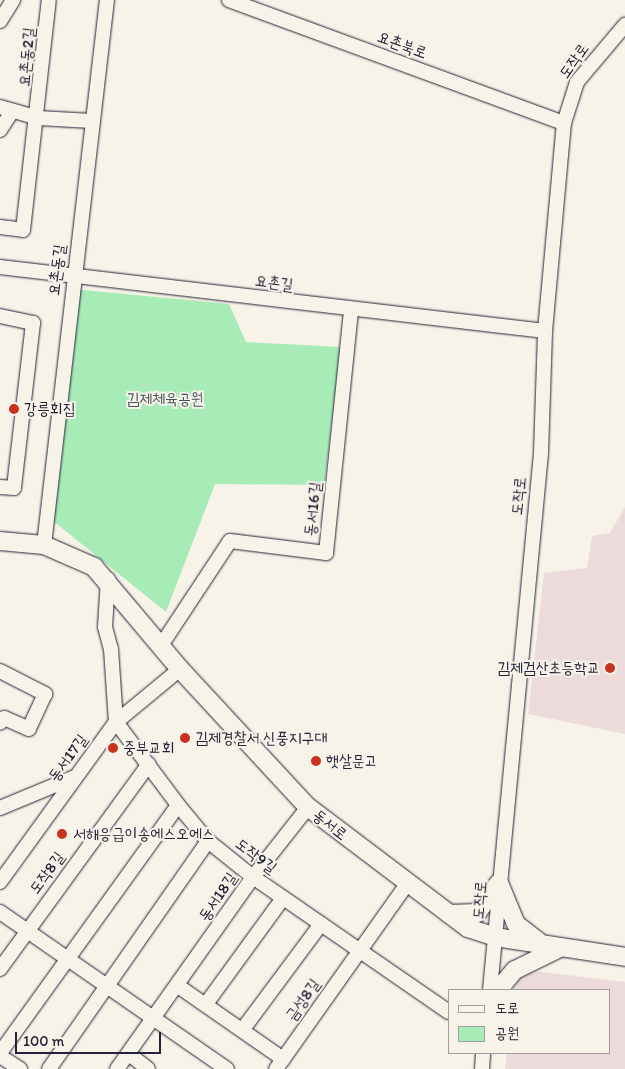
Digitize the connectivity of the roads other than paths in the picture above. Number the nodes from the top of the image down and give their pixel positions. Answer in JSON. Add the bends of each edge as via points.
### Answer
{"nodes":[{"id":1,"x":13,"y":0,"type":"edge"},
{"id":2,"x":50,"y":0,"type":"edge"},
{"id":3,"x":106,"y":0,"type":"edge"},
{"id":4,"x":229,"y":0,"type":"edge"},
{"id":5,"x":0,"y":21,"type":"edge"},
{"id":6,"x":625,"y":25,"type":"edge"},
{"id":7,"x":5,"y":110,"type":"edge"},
{"id":8,"x":38,"y":118,"type":"junction"},
{"id":9,"x":92,"y":121,"type":"junction"},
{"id":10,"x":564,"y":123,"type":"junction"},
{"id":11,"x":0,"y":130,"type":"edge"},
{"id":12,"x":0,"y":227,"type":"edge"},
{"id":13,"x":0,"y":267,"type":"edge"},
{"id":14,"x":73,"y":278,"type":"junction"},
{"id":15,"x":351,"y":310,"type":"junction"},
{"id":16,"x":0,"y":316,"type":"edge"},
{"id":17,"x":545,"y":331,"type":"junction"},
{"id":18,"x":0,"y":486,"type":"edge"},
{"id":19,"x":0,"y":541,"type":"edge"},
{"id":20,"x":44,"y":545,"type":"junction"},
{"id":21,"x":108,"y":579,"type":"junction"},
{"id":22,"x":162,"y":644,"type":"junction"},
{"id":23,"x":180,"y":669,"type":"junction"},
{"id":24,"x":0,"y":671,"type":"edge"},
{"id":25,"x":116,"y":722,"type":"junction"},
{"id":26,"x":0,"y":723,"type":"edge"},
{"id":27,"x":149,"y":764,"type":"junction"},
{"id":28,"x":75,"y":777,"type":"junction"},
{"id":29,"x":178,"y":805,"type":"junction"},
{"id":30,"x":308,"y":807,"type":"junction"},
{"id":31,"x":0,"y":808,"type":"edge"},
{"id":32,"x":208,"y":841,"type":"junction"},
{"id":33,"x":253,"y":877,"type":"junction"},
{"id":34,"x":0,"y":882,"type":"edge"},
{"id":35,"x":499,"y":883,"type":"junction"},
{"id":36,"x":407,"y":884,"type":"junction"},
{"id":37,"x":283,"y":898,"type":"junction"},
{"id":38,"x":0,"y":912,"type":"edge"},
{"id":39,"x":448,"y":914,"type":"junction"},
{"id":40,"x":320,"y":924,"type":"junction"},
{"id":41,"x":27,"y":930,"type":"junction"},
{"id":42,"x":495,"y":937,"type":"junction"},
{"id":43,"x":544,"y":945,"type":"junction"},
{"id":44,"x":561,"y":948,"type":"junction"},
{"id":45,"x":359,"y":951,"type":"junction"},
{"id":46,"x":68,"y":957,"type":"junction"},
{"id":47,"x":625,"y":957,"type":"edge"},
{"id":48,"x":0,"y":968,"type":"edge"},
{"id":49,"x":178,"y":986,"type":"junction"},
{"id":50,"x":106,"y":987,"type":"junction"},
{"id":51,"x":490,"y":989,"type":"edge"},
{"id":52,"x":499,"y":989,"type":"edge"},
{"id":53,"x":206,"y":1004,"type":"junction"},
{"id":54,"x":448,"y":1011,"type":"edge"},
{"id":55,"x":153,"y":1019,"type":"junction"},
{"id":56,"x":243,"y":1029,"type":"junction"},
{"id":57,"x":0,"y":1054,"type":"edge"},
{"id":58,"x":129,"y":1054,"type":"junction"},
{"id":59,"x":483,"y":1054,"type":"edge"},
{"id":60,"x":280,"y":1064,"type":"edge"},
{"id":61,"x":20,"y":1069,"type":"edge"},
{"id":62,"x":49,"y":1069,"type":"edge"},
{"id":63,"x":117,"y":1069,"type":"edge"},
{"id":64,"x":148,"y":1069,"type":"edge"},
{"id":65,"x":227,"y":1069,"type":"edge"},
{"id":66,"x":482,"y":1069,"type":"edge"}],
"edges":[{"from":1,"to":5,"type":"street","name":"요촌동2길"},
{"from":2,"to":8,"type":"street","name":"요촌동2길"},
{"from":3,"to":9,"type":"street","name":"요촌동길"},
{"from":4,"to":10,"type":"street","name":"요촌북로"},
{"from":6,"to":10,"type":"street","name":"도작로","via":[[578,82]]},
{"from":7,"to":8,"type":"street"},
{"from":7,"to":11,"type":"street"},
{"from":8,"to":9,"type":"street"},
{"from":8,"to":12,"type":"street","name":"요촌동2길","via":[[23,230]]},
{"from":9,"to":14,"type":"street","name":"요촌동길"},
{"from":10,"to":17,"type":"street","name":"도작로"},
{"from":13,"to":14,"type":"street","name":"요촌길"},
{"from":14,"to":15,"type":"street","name":"요촌길"},
{"from":14,"to":20,"type":"street","name":"요촌동길"},
{"from":15,"to":17,"type":"street","name":"요촌길"},
{"from":15,"to":22,"type":"street","name":"동서16길","via":[[326,553],[230,542]]},
{"from":16,"to":18,"type":"street","via":[[33,323],[14,488]]},
{"from":17,"to":35,"type":"street","name":"도작로","via":[[541,453]]},
{"from":19,"to":20,"type":"main road","name":"동서로"},
{"from":20,"to":21,"type":"main road","name":"동서로","via":[[94,567]]},
{"from":21,"to":22,"type":"main road","name":"동서로"},
{"from":21,"to":25,"type":"street","via":[[105,627],[112,649]]},
{"from":22,"to":23,"type":"main road","name":"동서로"},
{"from":23,"to":25,"type":"street","name":"동서17길"},
{"from":23,"to":30,"type":"main road","name":"동서로"},
{"from":24,"to":26,"type":"street","via":[[45,694],[29,729],[4,718]]},
{"from":25,"to":27,"type":"street","name":"도작9길"},
{"from":25,"to":28,"type":"street","name":"동서17길"},
{"from":27,"to":29,"type":"street","name":"도작9길"},
{"from":27,"to":41,"type":"street","name":"도작8길"},
{"from":28,"to":31,"type":"street"},
{"from":28,"to":34,"type":"street","name":"동서17길"},
{"from":29,"to":32,"type":"street","name":"도작9길"},
{"from":29,"to":46,"type":"street"},
{"from":30,"to":33,"type":"street","name":"동서18길"},
{"from":30,"to":36,"type":"main road","name":"동서로"},
{"from":32,"to":33,"type":"street","name":"도작9길"},
{"from":32,"to":50,"type":"street"},
{"from":33,"to":37,"type":"street","name":"도작9길"},
{"from":33,"to":49,"type":"street","name":"동서18길"},
{"from":35,"to":39,"type":"main road","via":[[477,913]]},
{"from":35,"to":42,"type":"street","name":"도작로"},
{"from":35,"to":43,"type":"main road","via":[[516,924]]},
{"from":36,"to":39,"type":"main road","name":"동서로"},
{"from":36,"to":45,"type":"street"},
{"from":37,"to":40,"type":"street","name":"도작9길"},
{"from":37,"to":53,"type":"street"},
{"from":38,"to":41,"type":"street"},
{"from":39,"to":42,"type":"main road","name":"동서로","via":[[468,928]]},
{"from":40,"to":45,"type":"street","name":"도작9길"},
{"from":40,"to":56,"type":"street"},
{"from":41,"to":46,"type":"street"},
{"from":41,"to":48,"type":"street","name":"도작8길"},
{"from":42,"to":43,"type":"main road","name":"동서로"},
{"from":42,"to":51,"type":"street","name":"도작로"},
{"from":43,"to":44,"type":"main road","name":"동서로"},
{"from":44,"to":47,"type":"main road","name":"동서로"},
{"from":44,"to":52,"type":"main road","via":[[515,970]]},
{"from":45,"to":54,"type":"street","name":"도작9길"},
{"from":45,"to":60,"type":"street","name":"금성8길"},
{"from":46,"to":50,"type":"street"},
{"from":46,"to":57,"type":"street"},
{"from":49,"to":53,"type":"street"},
{"from":49,"to":55,"type":"street","name":"동서18길"},
{"from":50,"to":55,"type":"street"},
{"from":50,"to":62,"type":"street"},
{"from":53,"to":56,"type":"street"},
{"from":55,"to":58,"type":"street","name":"동서18길"},
{"from":55,"to":65,"type":"street"},
{"from":56,"to":60,"type":"street"},
{"from":57,"to":61,"type":"street"},
{"from":58,"to":63,"type":"street","name":"동서18길"},
{"from":58,"to":64,"type":"street"},
{"from":59,"to":66,"type":"street"}]}
